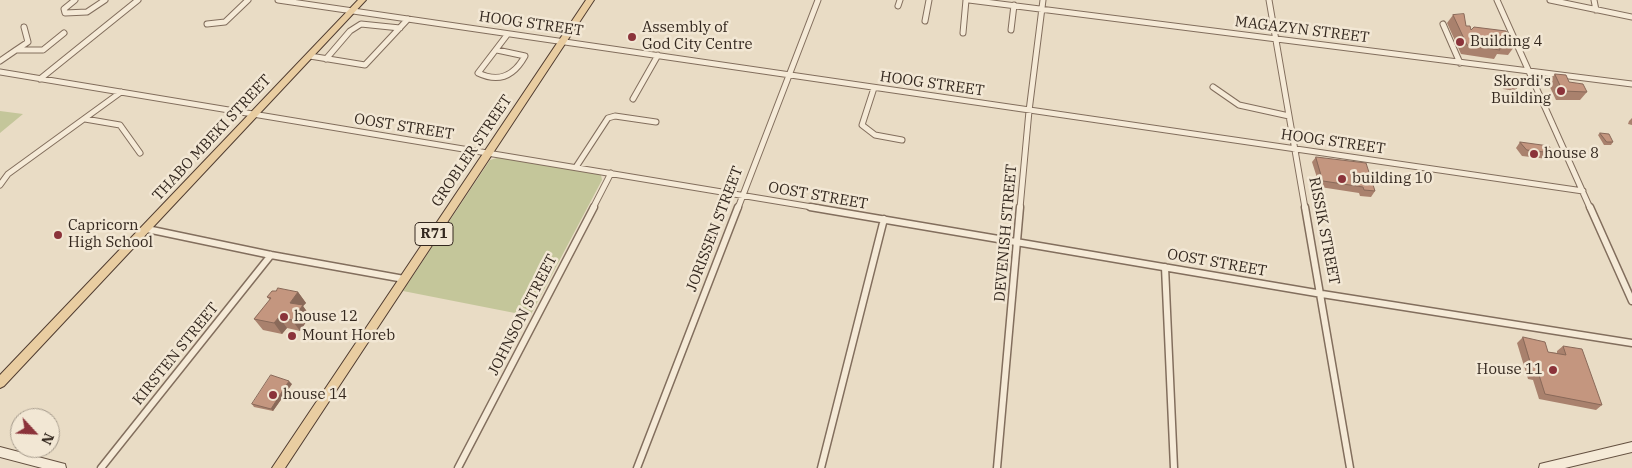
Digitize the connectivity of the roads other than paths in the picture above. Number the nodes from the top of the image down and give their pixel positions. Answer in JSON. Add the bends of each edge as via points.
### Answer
{"nodes":[{"id":1,"x":75,"y":0,"type":"edge"},
{"id":2,"x":105,"y":0,"type":"edge"},
{"id":3,"x":138,"y":0,"type":"edge"},
{"id":4,"x":248,"y":0,"type":"edge"},
{"id":5,"x":278,"y":0,"type":"edge"},
{"id":6,"x":362,"y":0,"type":"edge"},
{"id":7,"x":590,"y":0,"type":"edge"},
{"id":8,"x":818,"y":0,"type":"edge"},
{"id":9,"x":900,"y":0,"type":"edge"},
{"id":10,"x":929,"y":0,"type":"edge"},
{"id":11,"x":968,"y":0,"type":"edge"},
{"id":12,"x":1043,"y":0,"type":"edge"},
{"id":13,"x":1269,"y":0,"type":"edge"},
{"id":14,"x":1497,"y":0,"type":"edge"},
{"id":15,"x":1550,"y":0,"type":"edge"},
{"id":16,"x":1594,"y":0,"type":"edge"},
{"id":17,"x":898,"y":6,"type":"dead end"},
{"id":18,"x":1014,"y":6,"type":"junction"},
{"id":19,"x":1042,"y":9,"type":"junction"},
{"id":20,"x":1596,"y":10,"type":"junction"},
{"id":21,"x":352,"y":11,"type":"junction"},
{"id":22,"x":1632,"y":17,"type":"edge"},
{"id":23,"x":408,"y":19,"type":"junction"},
{"id":24,"x":925,"y":21,"type":"dead end"},
{"id":25,"x":207,"y":24,"type":"dead end"},
{"id":26,"x":1443,"y":24,"type":"dead end"},
{"id":27,"x":24,"y":27,"type":"dead end"},
{"id":28,"x":400,"y":28,"type":"junction"},
{"id":29,"x":1011,"y":30,"type":"dead end"},
{"id":30,"x":64,"y":33,"type":"dead end"},
{"id":31,"x":963,"y":33,"type":"dead end"},
{"id":32,"x":507,"y":34,"type":"junction"},
{"id":33,"x":1276,"y":40,"type":"junction"},
{"id":34,"x":563,"y":41,"type":"junction"},
{"id":35,"x":16,"y":50,"type":"junction"},
{"id":36,"x":497,"y":50,"type":"junction"},
{"id":37,"x":658,"y":55,"type":"junction"},
{"id":38,"x":310,"y":56,"type":"junction"},
{"id":39,"x":326,"y":58,"type":"junction"},
{"id":40,"x":0,"y":62,"type":"edge"},
{"id":41,"x":1460,"y":63,"type":"junction"},
{"id":42,"x":0,"y":72,"type":"edge"},
{"id":43,"x":1530,"y":72,"type":"junction"},
{"id":44,"x":790,"y":75,"type":"junction"},
{"id":45,"x":40,"y":79,"type":"junction"},
{"id":46,"x":1632,"y":84,"type":"edge"},
{"id":47,"x":1213,"y":86,"type":"dead end"},
{"id":48,"x":874,"y":88,"type":"junction"},
{"id":49,"x":122,"y":92,"type":"junction"},
{"id":50,"x":633,"y":99,"type":"dead end"},
{"id":51,"x":1029,"y":110,"type":"junction"},
{"id":52,"x":255,"y":115,"type":"junction"},
{"id":53,"x":1289,"y":116,"type":"junction"},
{"id":54,"x":86,"y":119,"type":"junction"},
{"id":55,"x":656,"y":122,"type":"dead end"},
{"id":56,"x":902,"y":140,"type":"dead end"},
{"id":57,"x":1295,"y":150,"type":"junction"},
{"id":58,"x":140,"y":153,"type":"dead end"},
{"id":59,"x":488,"y":153,"type":"junction"},
{"id":60,"x":576,"y":168,"type":"junction"},
{"id":61,"x":610,"y":173,"type":"junction"},
{"id":62,"x":0,"y":185,"type":"edge"},
{"id":63,"x":1583,"y":191,"type":"junction"},
{"id":64,"x":741,"y":195,"type":"junction"},
{"id":65,"x":884,"y":220,"type":"junction"},
{"id":66,"x":147,"y":229,"type":"junction"},
{"id":67,"x":1017,"y":241,"type":"junction"},
{"id":68,"x":271,"y":255,"type":"junction"},
{"id":69,"x":1165,"y":267,"type":"junction"},
{"id":70,"x":404,"y":279,"type":"junction"},
{"id":71,"x":1322,"y":294,"type":"junction"},
{"id":72,"x":1632,"y":302,"type":"edge"},
{"id":73,"x":1632,"y":343,"type":"edge"},
{"id":74,"x":0,"y":383,"type":"edge"},
{"id":75,"x":1632,"y":446,"type":"edge"},
{"id":76,"x":0,"y":452,"type":"edge"},
{"id":77,"x":61,"y":468,"type":"edge"},
{"id":78,"x":101,"y":468,"type":"edge"},
{"id":79,"x":278,"y":468,"type":"edge"},
{"id":80,"x":458,"y":468,"type":"edge"},
{"id":81,"x":637,"y":468,"type":"edge"},
{"id":82,"x":822,"y":468,"type":"edge"},
{"id":83,"x":997,"y":468,"type":"edge"},
{"id":84,"x":1174,"y":468,"type":"edge"},
{"id":85,"x":1350,"y":468,"type":"edge"},
{"id":86,"x":1544,"y":468,"type":"edge"}],
"edges":[{"from":1,"to":2,"type":"street","via":[[64,9],[65,13],[84,13]]},
{"from":3,"to":45,"type":"street"},
{"from":4,"to":25,"type":"street","via":[[225,22]]},
{"from":5,"to":21,"type":"street","name":"HOOG STREET"},
{"from":6,"to":21,"type":"main road","name":"THABO MBEKI STREET"},
{"from":7,"to":34,"type":"main road","name":"GROBLER STREET","number":"R71"},
{"from":8,"to":44,"type":"street","name":"JORISSEN STREET"},
{"from":9,"to":17,"type":"street"},
{"from":10,"to":24,"type":"street"},
{"from":11,"to":18,"type":"street","name":"MAGAZYN STREET"},
{"from":11,"to":31,"type":"street"},
{"from":12,"to":19,"type":"street","name":"DEVENISH STREET"},
{"from":13,"to":33,"type":"street","name":"RISSIK STREET"},
{"from":14,"to":43,"type":"street"},
{"from":15,"to":20,"type":"street"},
{"from":16,"to":20,"type":"street"},
{"from":18,"to":19,"type":"street","name":"MAGAZYN STREET"},
{"from":18,"to":29,"type":"street"},
{"from":19,"to":33,"type":"street","name":"MAGAZYN STREET"},
{"from":19,"to":51,"type":"street","name":"DEVENISH STREET"},
{"from":20,"to":22,"type":"street"},
{"from":21,"to":23,"type":"street","name":"HOOG STREET"},
{"from":21,"to":38,"type":"main road","name":"THABO MBEKI STREET"},
{"from":23,"to":28,"type":"street"},
{"from":23,"to":32,"type":"street","name":"HOOG STREET"},
{"from":26,"to":41,"type":"street"},
{"from":27,"to":35,"type":"street","via":[[28,42]]},
{"from":28,"to":39,"type":"street","via":[[361,24],[350,31]]},
{"from":28,"to":39,"type":"street","via":[[367,64]]},
{"from":30,"to":35,"type":"street","via":[[43,50]]},
{"from":32,"to":34,"type":"street","name":"HOOG STREET"},
{"from":32,"to":36,"type":"street"},
{"from":33,"to":41,"type":"street","name":"MAGAZYN STREET"},
{"from":33,"to":53,"type":"street","name":"RISSIK STREET"},
{"from":34,"to":37,"type":"street","name":"HOOG STREET"},
{"from":34,"to":59,"type":"main road","name":"GROBLER STREET","number":"R71"},
{"from":35,"to":40,"type":"street"},
{"from":36,"to":36,"type":"street","via":[[525,56],[509,76],[489,77],[478,73],[491,53]]},
{"from":37,"to":44,"type":"street","name":"HOOG STREET"},
{"from":37,"to":50,"type":"street"},
{"from":38,"to":39,"type":"street"},
{"from":38,"to":52,"type":"main road","name":"THABO MBEKI STREET"},
{"from":41,"to":43,"type":"street","name":"MAGAZYN STREET"},
{"from":42,"to":45,"type":"street","name":"OOST STREET"},
{"from":43,"to":46,"type":"street","name":"MAGAZYN STREET"},
{"from":43,"to":63,"type":"street"},
{"from":44,"to":48,"type":"street","name":"HOOG STREET"},
{"from":44,"to":64,"type":"street","name":"JORISSEN STREET"},
{"from":45,"to":49,"type":"street","name":"OOST STREET"},
{"from":47,"to":53,"type":"street","via":[[1239,105]]},
{"from":48,"to":51,"type":"street","name":"HOOG STREET"},
{"from":48,"to":56,"type":"street","via":[[862,125],[875,136]]},
{"from":49,"to":52,"type":"street","name":"OOST STREET"},
{"from":49,"to":54,"type":"street"},
{"from":51,"to":57,"type":"street","name":"HOOG STREET"},
{"from":51,"to":67,"type":"street","name":"DEVENISH STREET"},
{"from":52,"to":59,"type":"street","name":"OOST STREET"},
{"from":52,"to":66,"type":"main road","name":"THABO MBEKI STREET"},
{"from":53,"to":57,"type":"street","name":"RISSIK STREET"},
{"from":54,"to":58,"type":"street","via":[[120,125]]},
{"from":54,"to":62,"type":"street","via":[[8,174]]},
{"from":55,"to":60,"type":"street","via":[[608,118]]},
{"from":57,"to":63,"type":"street","name":"HOOG STREET"},
{"from":57,"to":71,"type":"street","name":"RISSIK STREET"},
{"from":59,"to":60,"type":"street","name":"OOST STREET"},
{"from":59,"to":70,"type":"main road","name":"GROBLER STREET","number":"R71"},
{"from":60,"to":61,"type":"street","name":"OOST STREET"},
{"from":61,"to":64,"type":"street","name":"OOST STREET"},
{"from":61,"to":80,"type":"street","name":"JOHNSON STREET"},
{"from":63,"to":72,"type":"street"},
{"from":64,"to":65,"type":"street","name":"OOST STREET"},
{"from":64,"to":81,"type":"street","name":"JORISSEN STREET"},
{"from":65,"to":67,"type":"street","name":"OOST STREET"},
{"from":65,"to":82,"type":"street"},
{"from":66,"to":68,"type":"street"},
{"from":66,"to":74,"type":"main road","name":"THABO MBEKI STREET"},
{"from":67,"to":69,"type":"street","name":"OOST STREET"},
{"from":67,"to":83,"type":"street","name":"DEVENISH STREET"},
{"from":68,"to":70,"type":"street"},
{"from":68,"to":78,"type":"street","name":"KIRSTEN STREET"},
{"from":69,"to":71,"type":"street","name":"OOST STREET"},
{"from":69,"to":84,"type":"street"},
{"from":70,"to":79,"type":"main road","name":"GROBLER STREET","number":"R71"},
{"from":71,"to":73,"type":"street","name":"OOST STREET"},
{"from":71,"to":85,"type":"street","name":"RISSIK STREET"},
{"from":75,"to":86,"type":"street"},
{"from":76,"to":77,"type":"street"}]}
